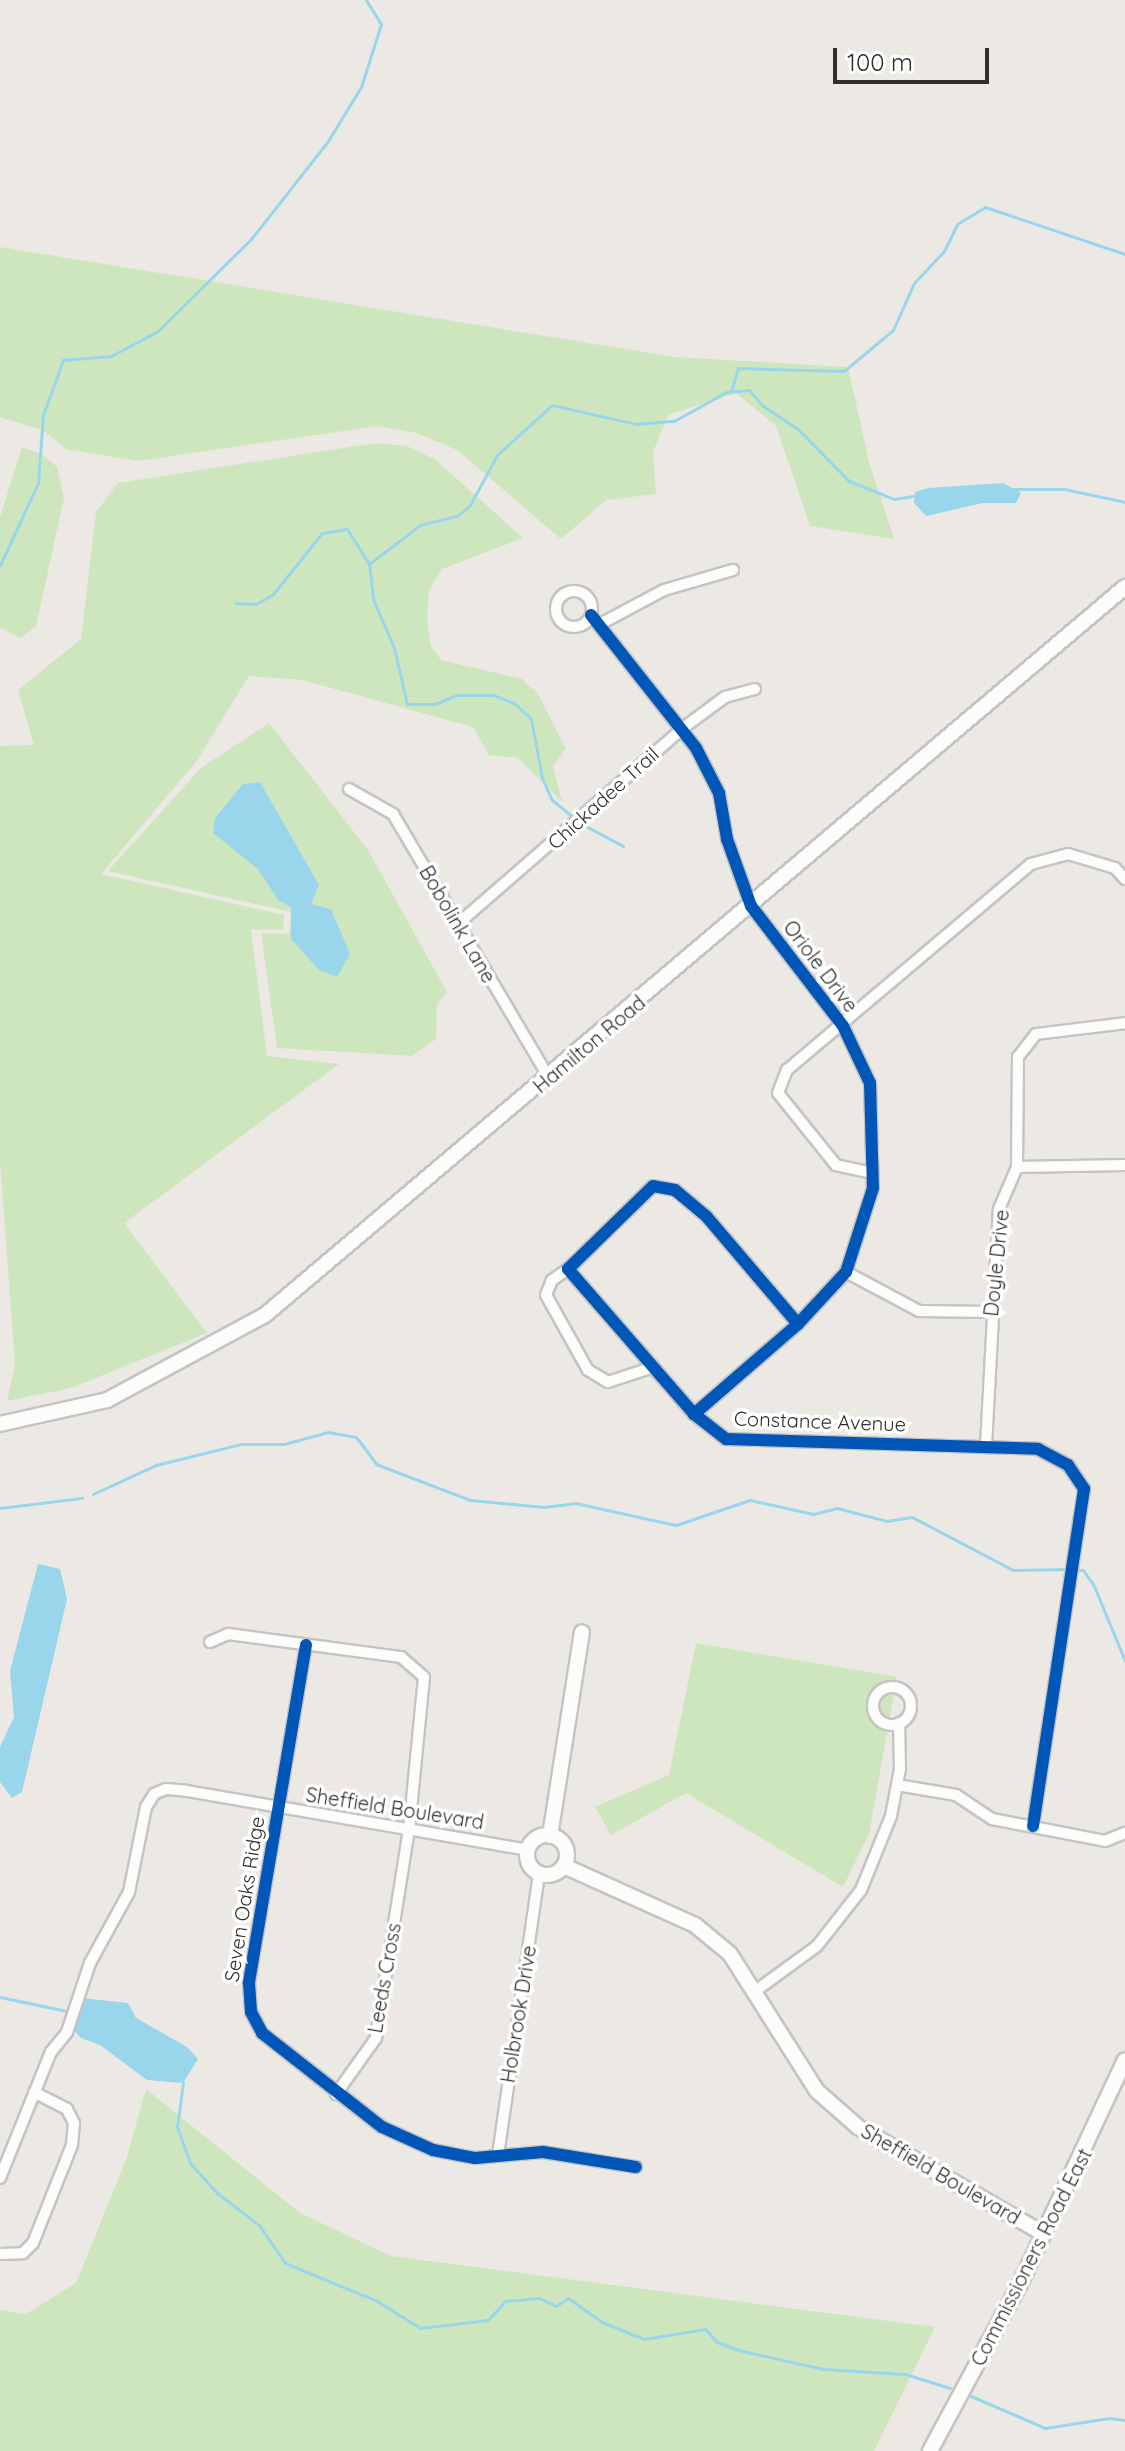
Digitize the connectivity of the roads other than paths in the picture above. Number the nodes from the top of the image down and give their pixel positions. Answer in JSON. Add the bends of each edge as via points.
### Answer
{"nodes":[{"id":1,"x":733,"y":570,"type":"dead end"},
{"id":2,"x":1125,"y":587,"type":"edge"},
{"id":3,"x":591,"y":615,"type":"dead end"},
{"id":4,"x":602,"y":623,"type":"junction"},
{"id":5,"x":755,"y":689,"type":"dead end"},
{"id":6,"x":683,"y":728,"type":"junction"},
{"id":7,"x":349,"y":789,"type":"dead end"},
{"id":8,"x":1125,"y":879,"type":"edge"},
{"id":9,"x":751,"y":906,"type":"junction"},
{"id":10,"x":460,"y":922,"type":"junction"},
{"id":11,"x":1125,"y":1023,"type":"edge"},
{"id":12,"x":843,"y":1026,"type":"junction"},
{"id":13,"x":549,"y":1078,"type":"junction"},
{"id":14,"x":1125,"y":1165,"type":"edge"},
{"id":15,"x":1017,"y":1167,"type":"junction"},
{"id":16,"x":873,"y":1173,"type":"junction"},
{"id":17,"x":568,"y":1269,"type":"junction"},
{"id":18,"x":846,"y":1272,"type":"junction"},
{"id":19,"x":990,"y":1312,"type":"junction"},
{"id":20,"x":798,"y":1324,"type":"junction"},
{"id":21,"x":654,"y":1367,"type":"junction"},
{"id":22,"x":694,"y":1414,"type":"junction"},
{"id":23,"x":3,"y":1424,"type":"edge"},
{"id":24,"x":986,"y":1446,"type":"junction"},
{"id":25,"x":582,"y":1632,"type":"dead end"},
{"id":26,"x":210,"y":1642,"type":"dead end"},
{"id":27,"x":306,"y":1645,"type":"junction"},
{"id":28,"x":899,"y":1723,"type":"dead end"},
{"id":29,"x":897,"y":1785,"type":"junction"},
{"id":30,"x":278,"y":1810,"type":"junction"},
{"id":31,"x":1033,"y":1826,"type":"junction"},
{"id":32,"x":409,"y":1829,"type":"junction"},
{"id":33,"x":1125,"y":1833,"type":"edge"},
{"id":34,"x":550,"y":1836,"type":"junction"},
{"id":35,"x":528,"y":1850,"type":"junction"},
{"id":36,"x":564,"y":1866,"type":"junction"},
{"id":37,"x":539,"y":1873,"type":"junction"},
{"id":38,"x":754,"y":1992,"type":"junction"},
{"id":39,"x":1125,"y":2060,"type":"edge"},
{"id":40,"x":34,"y":2092,"type":"junction"},
{"id":41,"x":336,"y":2094,"type":"junction"},
{"id":42,"x":498,"y":2155,"type":"junction"},
{"id":43,"x":636,"y":2167,"type":"dead end"},
{"id":44,"x":0,"y":2178,"type":"edge"},
{"id":45,"x":1042,"y":2233,"type":"junction"},
{"id":46,"x":0,"y":2254,"type":"edge"},
{"id":47,"x":930,"y":2451,"type":"edge"}],
"edges":[{"from":1,"to":4,"type":"street","via":[[664,590]]},
{"from":2,"to":9,"type":"main road","name":"Hamilton Road"},
{"from":3,"to":4,"type":"street","name":"Oriole Drive"},
{"from":4,"to":6,"type":"street","name":"Oriole Drive","via":[[622,659]]},
{"from":5,"to":6,"type":"street","name":"Chickadee Trail","via":[[725,697]]},
{"from":6,"to":9,"type":"street","name":"Oriole Drive","via":[[719,793],[727,839]]},
{"from":6,"to":10,"type":"street","name":"Chickadee Trail"},
{"from":7,"to":10,"type":"street","name":"Bobolink Lane","via":[[393,814]]},
{"from":8,"to":12,"type":"street","via":[[1115,868],[1068,854],[1031,864]]},
{"from":9,"to":12,"type":"street","name":"Oriole Drive"},
{"from":9,"to":13,"type":"main road","name":"Hamilton Road"},
{"from":10,"to":13,"type":"street","name":"Bobolink Lane"},
{"from":11,"to":15,"type":"street","name":"Doyle Drive","via":[[1036,1034],[1018,1057]]},
{"from":12,"to":16,"type":"street","name":"Oriole Drive","via":[[870,1083]]},
{"from":12,"to":16,"type":"street","via":[[787,1070],[778,1093],[836,1165]]},
{"from":13,"to":23,"type":"main road","name":"Hamilton Road","via":[[265,1315],[107,1400]]},
{"from":14,"to":15,"type":"street"},
{"from":15,"to":19,"type":"street","name":"Doyle Drive","via":[[999,1209]]},
{"from":16,"to":18,"type":"street","name":"Oriole Drive"},
{"from":17,"to":20,"type":"street","via":[[653,1186],[675,1190],[706,1216]]},
{"from":17,"to":21,"type":"street","name":"Constance Avenue"},
{"from":17,"to":21,"type":"street","via":[[552,1280],[546,1295],[588,1370],[608,1382]]},
{"from":18,"to":19,"type":"street","via":[[919,1311]]},
{"from":18,"to":20,"type":"street","name":"Oriole Drive"},
{"from":19,"to":24,"type":"street","name":"Doyle Drive"},
{"from":20,"to":22,"type":"street","name":"Oriole Drive"},
{"from":21,"to":22,"type":"street","name":"Constance Avenue"},
{"from":22,"to":24,"type":"street","name":"Constance Avenue","via":[[726,1439],[751,1442]]},
{"from":24,"to":31,"type":"street","name":"Constance Avenue","via":[[1038,1449],[1068,1465],[1084,1489]]},
{"from":25,"to":34,"type":"main road"},
{"from":26,"to":27,"type":"street","via":[[228,1634]]},
{"from":27,"to":30,"type":"street","name":"Seven Oaks Ridge"},
{"from":27,"to":32,"type":"street","name":"Leeds Cross","via":[[401,1657],[424,1677]]},
{"from":28,"to":29,"type":"street"},
{"from":29,"to":31,"type":"street","via":[[956,1795],[992,1819]]},
{"from":29,"to":38,"type":"street","via":[[878,1858],[846,1913],[807,1956]]},
{"from":30,"to":32,"type":"street","name":"Sheffield Boulevard"},
{"from":30,"to":40,"type":"street","name":"Sheffield Boulevard","via":[[187,1791],[154,1794],[146,1807],[129,1892],[110,1921],[67,2032],[51,2052]]},
{"from":30,"to":41,"type":"street","name":"Seven Oaks Ridge","via":[[249,1983],[251,2012],[262,2033]]},
{"from":31,"to":33,"type":"street","via":[[1105,1841]]},
{"from":32,"to":35,"type":"street","name":"Sheffield Boulevard"},
{"from":32,"to":41,"type":"street","name":"Leeds Cross","via":[[376,2038]]},
{"from":34,"to":35,"type":"main road","via":[[539,1838]]},
{"from":34,"to":36,"type":"main road","via":[[564,1845]]},
{"from":35,"to":37,"type":"main road","via":[[531,1866]]},
{"from":36,"to":37,"type":"main road","via":[[550,1875]]},
{"from":36,"to":38,"type":"main road","name":"Sheffield Boulevard","via":[[695,1925],[730,1954]]},
{"from":37,"to":42,"type":"street","name":"Holbrook Drive"},
{"from":38,"to":45,"type":"main road","name":"Sheffield Boulevard","via":[[817,2091],[858,2127]]},
{"from":39,"to":45,"type":"main road","name":"Commissioners Road East"},
{"from":40,"to":44,"type":"street"},
{"from":40,"to":46,"type":"street","via":[[67,2109],[74,2123],[72,2145],[33,2243],[23,2253]]},
{"from":41,"to":42,"type":"street","name":"Seven Oaks Ridge","via":[[382,2127],[433,2150],[475,2158]]},
{"from":42,"to":43,"type":"street","name":"Seven Oaks Ridge","via":[[543,2152]]},
{"from":45,"to":47,"type":"main road","name":"Commissioners Road East"}]}
